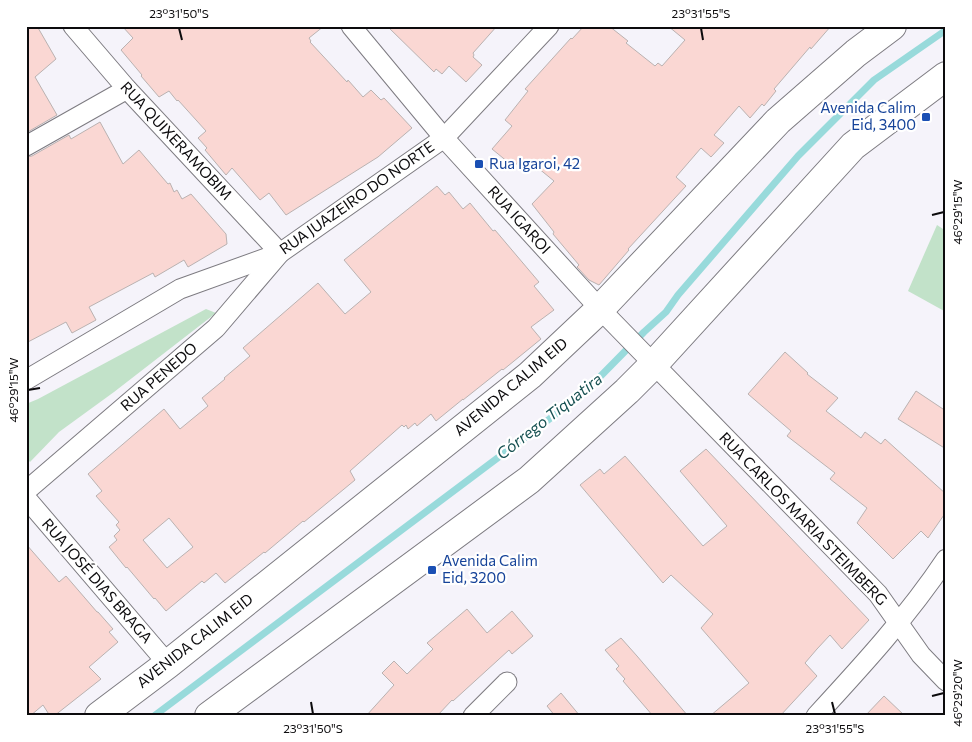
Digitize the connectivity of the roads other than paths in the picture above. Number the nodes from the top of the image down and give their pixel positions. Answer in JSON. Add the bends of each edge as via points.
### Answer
{"nodes":[{"id":1,"x":73,"y":26,"type":"edge"},
{"id":2,"x":351,"y":26,"type":"edge"},
{"id":3,"x":549,"y":26,"type":"edge"},
{"id":4,"x":892,"y":26,"type":"edge"},
{"id":5,"x":946,"y":76,"type":"edge"},
{"id":6,"x":127,"y":89,"type":"junction"},
{"id":7,"x":444,"y":138,"type":"junction"},
{"id":8,"x":26,"y":146,"type":"edge"},
{"id":9,"x":280,"y":253,"type":"junction"},
{"id":10,"x":600,"y":309,"type":"junction"},
{"id":11,"x":649,"y":359,"type":"junction"},
{"id":12,"x":26,"y":380,"type":"edge"},
{"id":13,"x":26,"y":491,"type":"edge"},
{"id":14,"x":26,"y":498,"type":"edge"},
{"id":15,"x":946,"y":559,"type":"edge"},
{"id":16,"x":899,"y":623,"type":"junction"},
{"id":17,"x":168,"y":664,"type":"junction"},
{"id":18,"x":946,"y":681,"type":"edge"},
{"id":19,"x":507,"y":682,"type":"dead end"},
{"id":20,"x":99,"y":716,"type":"edge"},
{"id":21,"x":209,"y":716,"type":"edge"},
{"id":22,"x":473,"y":716,"type":"edge"},
{"id":23,"x":816,"y":716,"type":"edge"}],
"edges":[{"from":1,"to":6,"type":"street","name":"RUA QUIXERAMOBIM"},
{"from":2,"to":7,"type":"street","name":"RUA IGAROI"},
{"from":3,"to":7,"type":"street","name":"RUA JUAZEIRO DO NORTE"},
{"from":4,"to":10,"type":"main road","name":"AVENIDA CALIM EID","via":[[778,121]]},
{"from":5,"to":11,"type":"main road","via":[[853,146]]},
{"from":6,"to":8,"type":"street"},
{"from":6,"to":9,"type":"street","name":"RUA QUIXERAMOBIM"},
{"from":7,"to":9,"type":"street","name":"RUA JUAZEIRO DO NORTE"},
{"from":7,"to":10,"type":"street","name":"RUA IGAROI"},
{"from":9,"to":12,"type":"street","name":"RUA JUAZEIRO DO NORTE","via":[[180,289]]},
{"from":9,"to":13,"type":"street","name":"RUA PENEDO","via":[[216,328]]},
{"from":10,"to":11,"type":"street","name":"RUA IGAROI"},
{"from":10,"to":17,"type":"main road","name":"AVENIDA CALIM EID","via":[[530,375]]},
{"from":11,"to":16,"type":"street","name":"RUA CARLOS MARIA STEIMBERG","via":[[878,594]]},
{"from":11,"to":21,"type":"main road","via":[[627,391],[529,480]]},
{"from":14,"to":17,"type":"street","name":"RUA JOSÉ DIAS BRAGA"},
{"from":15,"to":16,"type":"street"},
{"from":16,"to":18,"type":"street","name":"RUA CARLOS MARIA STEIMBERG","via":[[921,655]]},
{"from":16,"to":23,"type":"street"},
{"from":17,"to":20,"type":"main road","name":"AVENIDA CALIM EID"},
{"from":19,"to":22,"type":"street"}]}
